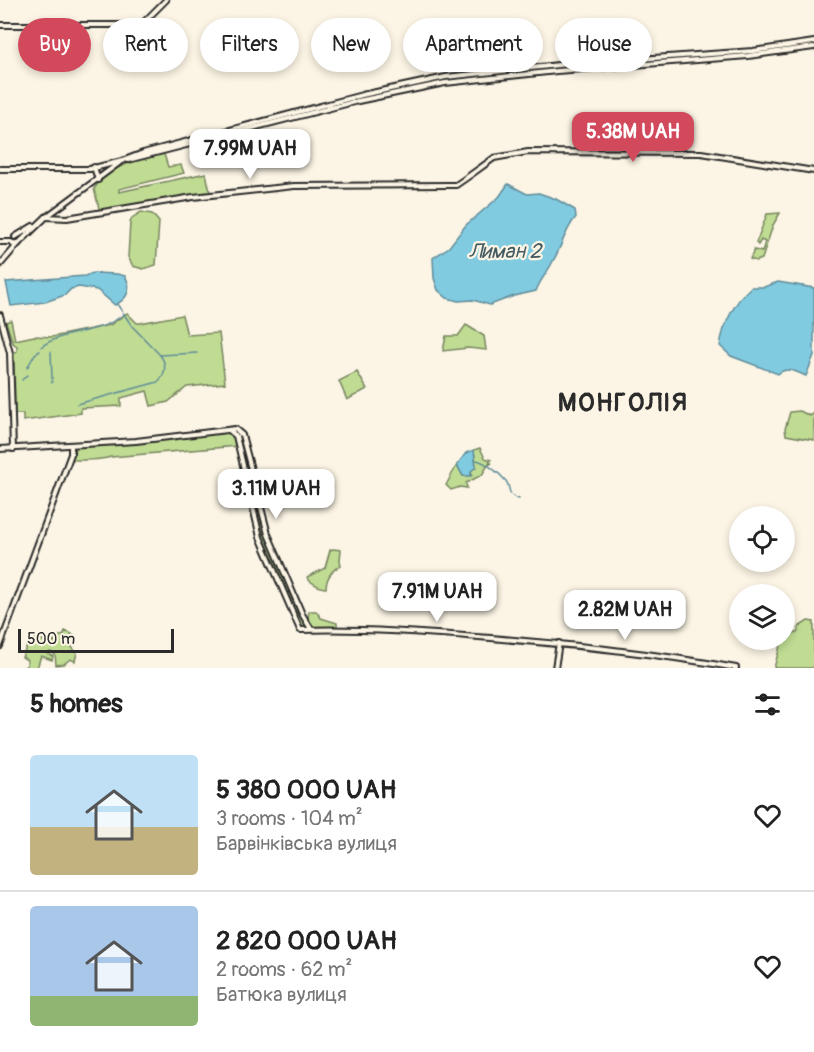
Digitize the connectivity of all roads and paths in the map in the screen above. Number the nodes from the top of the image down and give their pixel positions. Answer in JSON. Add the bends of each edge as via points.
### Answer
{"nodes":[{"id":1,"x":166,"y":0,"type":"edge"},
{"id":2,"x":0,"y":25,"type":"edge"},
{"id":3,"x":814,"y":42,"type":"edge"},
{"id":4,"x":814,"y":47,"type":"edge"},
{"id":5,"x":122,"y":161,"type":"junction"},
{"id":6,"x":94,"y":167,"type":"junction"},
{"id":7,"x":0,"y":169,"type":"edge"},
{"id":8,"x":814,"y":171,"type":"edge"},
{"id":9,"x":98,"y":180,"type":"junction"},
{"id":10,"x":56,"y":214,"type":"junction"},
{"id":11,"x":46,"y":217,"type":"junction"},
{"id":12,"x":15,"y":237,"type":"junction"},
{"id":13,"x":0,"y":242,"type":"edge"},
{"id":14,"x":12,"y":242,"type":"junction"},
{"id":15,"x":18,"y":244,"type":"junction"},
{"id":16,"x":8,"y":257,"type":"junction"},
{"id":17,"x":0,"y":265,"type":"edge"},
{"id":18,"x":0,"y":315,"type":"edge"},
{"id":19,"x":232,"y":429,"type":"junction"},
{"id":20,"x":71,"y":445,"type":"junction"},
{"id":21,"x":0,"y":449,"type":"edge"},
{"id":22,"x":13,"y":449,"type":"junction"},
{"id":23,"x":312,"y":629,"type":"junction"},
{"id":24,"x":559,"y":643,"type":"junction"},
{"id":25,"x":0,"y":646,"type":"edge"},
{"id":26,"x":555,"y":668,"type":"edge"},
{"id":27,"x":736,"y":668,"type":"edge"}],
"edges":[{"from":1,"to":2,"type":"street","via":[[143,25]]},
{"from":3,"to":5,"type":"street","via":[[753,51],[568,64],[412,84]]},
{"from":4,"to":5,"type":"street","via":[[445,82]]},
{"from":5,"to":6,"type":"street"},
{"from":5,"to":9,"type":"street"},
{"from":6,"to":7,"type":"street"},
{"from":6,"to":9,"type":"street"},
{"from":8,"to":10,"type":"street","via":[[701,153],[538,152],[494,158],[456,185],[294,186]]},
{"from":9,"to":10,"type":"street","via":[[59,207]]},
{"from":10,"to":11,"type":"street"},
{"from":11,"to":12,"type":"street"},
{"from":11,"to":15,"type":"street"},
{"from":12,"to":14,"type":"street"},
{"from":12,"to":15,"type":"street"},
{"from":13,"to":14,"type":"street"},
{"from":14,"to":15,"type":"street"},
{"from":14,"to":16,"type":"street"},
{"from":15,"to":16,"type":"street"},
{"from":16,"to":17,"type":"street"},
{"from":18,"to":22,"type":"street","via":[[10,353]]},
{"from":19,"to":20,"type":"street"},
{"from":19,"to":23,"type":"street","via":[[242,435],[268,534]]},
{"from":19,"to":23,"type":"street","via":[[260,537],[300,630]]},
{"from":20,"to":22,"type":"street"},
{"from":20,"to":25,"type":"street"},
{"from":21,"to":22,"type":"street"},
{"from":23,"to":24,"type":"street"},
{"from":24,"to":26,"type":"street"},
{"from":24,"to":27,"type":"street"}]}
